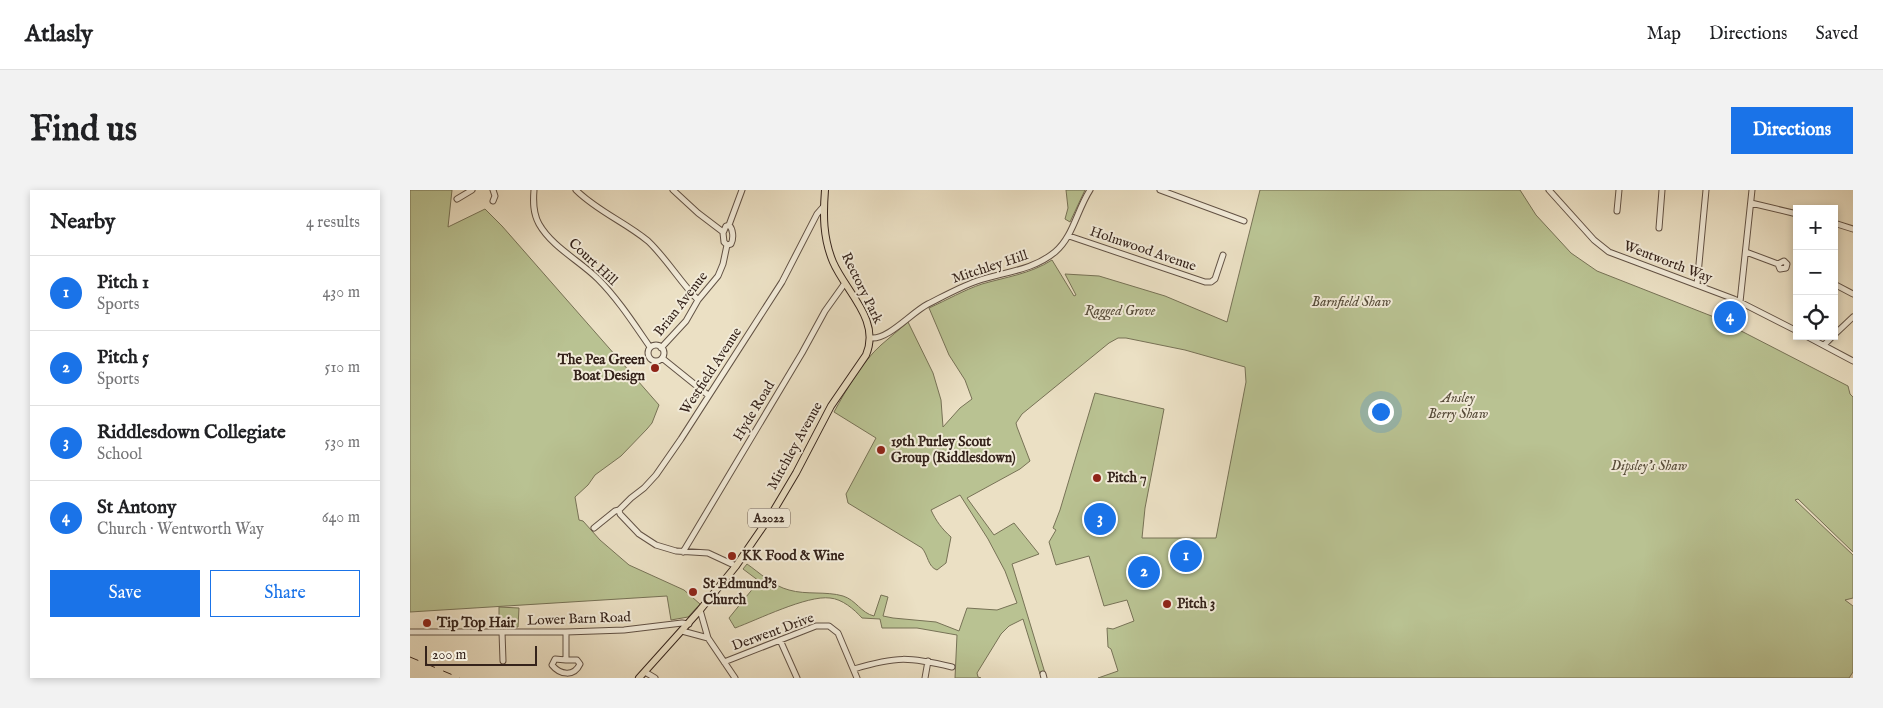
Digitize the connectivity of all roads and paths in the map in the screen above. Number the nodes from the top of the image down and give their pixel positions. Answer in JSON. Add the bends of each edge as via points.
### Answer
{"nodes":[{"id":1,"x":472,"y":190,"type":"edge"},
{"id":2,"x":493,"y":190,"type":"edge"},
{"id":3,"x":534,"y":190,"type":"edge"},
{"id":4,"x":576,"y":190,"type":"edge"},
{"id":5,"x":673,"y":190,"type":"edge"},
{"id":6,"x":742,"y":190,"type":"edge"},
{"id":7,"x":825,"y":190,"type":"edge"},
{"id":8,"x":1090,"y":190,"type":"edge"},
{"id":9,"x":1160,"y":190,"type":"edge"},
{"id":10,"x":1549,"y":190,"type":"edge"},
{"id":11,"x":1619,"y":190,"type":"edge"},
{"id":12,"x":1662,"y":190,"type":"edge"},
{"id":13,"x":1706,"y":190,"type":"edge"},
{"id":14,"x":1752,"y":190,"type":"edge"},
{"id":15,"x":458,"y":199,"type":"dead end"},
{"id":16,"x":493,"y":201,"type":"dead end"},
{"id":17,"x":1751,"y":203,"type":"junction"},
{"id":18,"x":824,"y":206,"type":"junction"},
{"id":19,"x":1617,"y":211,"type":"dead end"},
{"id":20,"x":1793,"y":213,"type":"edge"},
{"id":21,"x":1244,"y":220,"type":"dead end"},
{"id":22,"x":1838,"y":224,"type":"edge"},
{"id":23,"x":729,"y":225,"type":"junction"},
{"id":24,"x":1659,"y":228,"type":"dead end"},
{"id":25,"x":1853,"y":229,"type":"edge"},
{"id":26,"x":723,"y":232,"type":"junction"},
{"id":27,"x":1069,"y":236,"type":"junction"},
{"id":28,"x":727,"y":245,"type":"junction"},
{"id":29,"x":1746,"y":252,"type":"junction"},
{"id":30,"x":1223,"y":255,"type":"dead end"},
{"id":31,"x":1778,"y":264,"type":"dead end"},
{"id":32,"x":1211,"y":282,"type":"junction"},
{"id":33,"x":845,"y":283,"type":"junction"},
{"id":34,"x":1697,"y":285,"type":"junction"},
{"id":35,"x":1838,"y":285,"type":"edge"},
{"id":36,"x":1215,"y":288,"type":"dead end"},
{"id":37,"x":1853,"y":294,"type":"edge"},
{"id":38,"x":698,"y":300,"type":"junction"},
{"id":39,"x":1740,"y":302,"type":"junction"},
{"id":40,"x":1853,"y":317,"type":"edge"},
{"id":41,"x":1793,"y":329,"type":"edge"},
{"id":42,"x":1838,"y":332,"type":"edge"},
{"id":43,"x":871,"y":338,"type":"junction"},
{"id":44,"x":1814,"y":340,"type":"edge"},
{"id":45,"x":1830,"y":340,"type":"edge"},
{"id":46,"x":1824,"y":345,"type":"junction"},
{"id":47,"x":650,"y":347,"type":"junction"},
{"id":48,"x":661,"y":348,"type":"junction"},
{"id":49,"x":662,"y":358,"type":"junction"},
{"id":50,"x":1853,"y":361,"type":"edge"},
{"id":51,"x":708,"y":395,"type":"junction"},
{"id":52,"x":619,"y":510,"type":"junction"},
{"id":53,"x":594,"y":528,"type":"dead end"},
{"id":54,"x":683,"y":552,"type":"junction"},
{"id":55,"x":736,"y":566,"type":"junction"},
{"id":56,"x":700,"y":610,"type":"junction"},
{"id":57,"x":689,"y":624,"type":"junction"},
{"id":58,"x":682,"y":631,"type":"junction"},
{"id":59,"x":410,"y":632,"type":"edge"},
{"id":60,"x":502,"y":632,"type":"junction"},
{"id":61,"x":566,"y":632,"type":"junction"},
{"id":62,"x":708,"y":638,"type":"junction"},
{"id":63,"x":780,"y":640,"type":"junction"},
{"id":64,"x":566,"y":660,"type":"junction"},
{"id":65,"x":503,"y":661,"type":"dead end"},
{"id":66,"x":928,"y":661,"type":"junction"},
{"id":67,"x":724,"y":662,"type":"junction"},
{"id":68,"x":952,"y":667,"type":"dead end"},
{"id":69,"x":854,"y":670,"type":"junction"},
{"id":70,"x":645,"y":672,"type":"junction"},
{"id":71,"x":639,"y":678,"type":"edge"},
{"id":72,"x":654,"y":678,"type":"edge"},
{"id":73,"x":735,"y":678,"type":"edge"},
{"id":74,"x":797,"y":678,"type":"edge"},
{"id":75,"x":857,"y":678,"type":"edge"},
{"id":76,"x":925,"y":678,"type":"edge"}],
"edges":[{"from":1,"to":15,"type":"street"},
{"from":2,"to":16,"type":"street"},
{"from":3,"to":47,"type":"street","name":"Court Hill","via":[[534,211],[543,230],[602,284]]},
{"from":4,"to":38,"type":"street","via":[[651,244]]},
{"from":5,"to":26,"type":"street"},
{"from":6,"to":23,"type":"street","name":"Brian Avenue"},
{"from":7,"to":18,"type":"main road","name":"Rectory Park"},
{"from":8,"to":27,"type":"street","name":"Mitchley Hill"},
{"from":9,"to":21,"type":"street"},
{"from":10,"to":34,"type":"street","name":"Wentworth Way","via":[[1604,249]]},
{"from":11,"to":19,"type":"street"},
{"from":12,"to":24,"type":"street"},
{"from":13,"to":34,"type":"street"},
{"from":14,"to":17,"type":"street"},
{"from":17,"to":20,"type":"street"},
{"from":17,"to":29,"type":"street"},
{"from":18,"to":33,"type":"main road","name":"Rectory Park","via":[[826,242]]},
{"from":18,"to":51,"type":"street","name":"Westfield Avenue","via":[[782,282]]},
{"from":22,"to":25,"type":"street"},
{"from":23,"to":26,"type":"street","name":"Brian Avenue"},
{"from":23,"to":28,"type":"street","name":"Brian Avenue","via":[[733,238]]},
{"from":26,"to":28,"type":"street","via":[[723,241]]},
{"from":27,"to":32,"type":"street","name":"Holmwood Avenue"},
{"from":27,"to":43,"type":"street","name":"Mitchley Hill","via":[[1040,262],[954,290],[920,308],[882,337]]},
{"from":28,"to":38,"type":"street","name":"Brian Avenue","via":[[721,270]]},
{"from":29,"to":31,"type":"street"},
{"from":29,"to":39,"type":"street"},
{"from":30,"to":32,"type":"street","name":"Holmwood Avenue"},
{"from":32,"to":36,"type":"street","name":"Holmwood Avenue"},
{"from":33,"to":43,"type":"main road","name":"Rectory Park","via":[[865,316]]},
{"from":33,"to":54,"type":"street","name":"Hyde Road","via":[[825,311]]},
{"from":34,"to":39,"type":"street","name":"Wentworth Way"},
{"from":35,"to":37,"type":"street"},
{"from":38,"to":48,"type":"street","name":"Brian Avenue","via":[[688,318]]},
{"from":39,"to":41,"type":"street","name":"Wentworth Way"},
{"from":40,"to":42,"type":"street"},
{"from":43,"to":55,"type":"main road","name":"Mitchley Avenue","number":"A2022","via":[[866,355],[831,406],[771,515]]},
{"from":44,"to":46,"type":"street"},
{"from":45,"to":46,"type":"street"},
{"from":46,"to":50,"type":"street"},
{"from":47,"to":48,"type":"street"},
{"from":47,"to":49,"type":"street","name":"Court Hill","via":[[648,352],[653,359]]},
{"from":48,"to":49,"type":"street"},
{"from":49,"to":51,"type":"street","name":"Court Hill"},
{"from":51,"to":52,"type":"street","name":"Westfield Avenue","via":[[656,475]]},
{"from":52,"to":53,"type":"street","name":"Westfield Avenue"},
{"from":52,"to":54,"type":"street","via":[[646,540]]},
{"from":54,"to":55,"type":"street","via":[[708,553]]},
{"from":55,"to":56,"type":"main road","name":"Mitchley Avenue","number":"A2022"},
{"from":56,"to":57,"type":"main road","name":"Mitchley Avenue","number":"A2022"},
{"from":56,"to":62,"type":"street"},
{"from":57,"to":58,"type":"main road","name":"Mitchley Avenue","number":"A2022"},
{"from":57,"to":61,"type":"street","name":"Lower Barn Road"},
{"from":58,"to":62,"type":"street"},
{"from":58,"to":70,"type":"main road","name":"Mitchley Avenue","number":"A2022"},
{"from":59,"to":60,"type":"street","name":"Lower Barn Road"},
{"from":60,"to":61,"type":"street","name":"Lower Barn Road"},
{"from":60,"to":65,"type":"street"},
{"from":61,"to":64,"type":"street"},
{"from":62,"to":67,"type":"street"},
{"from":63,"to":67,"type":"street","name":"Derwent Drive"},
{"from":63,"to":69,"type":"street","name":"Derwent Drive","via":[[816,626],[829,626],[838,633]]},
{"from":63,"to":74,"type":"street"},
{"from":64,"to":64,"type":"street","via":[[577,660],[580,664],[574,671],[563,674],[552,665],[555,660]]},
{"from":66,"to":68,"type":"street"},
{"from":66,"to":69,"type":"street","via":[[890,659]]},
{"from":66,"to":76,"type":"street"},
{"from":67,"to":73,"type":"street"},
{"from":69,"to":75,"type":"street","name":"Derwent Drive"},
{"from":70,"to":71,"type":"main road","name":"Mitchley Avenue","number":"A2022"},
{"from":70,"to":72,"type":"street"}]}
